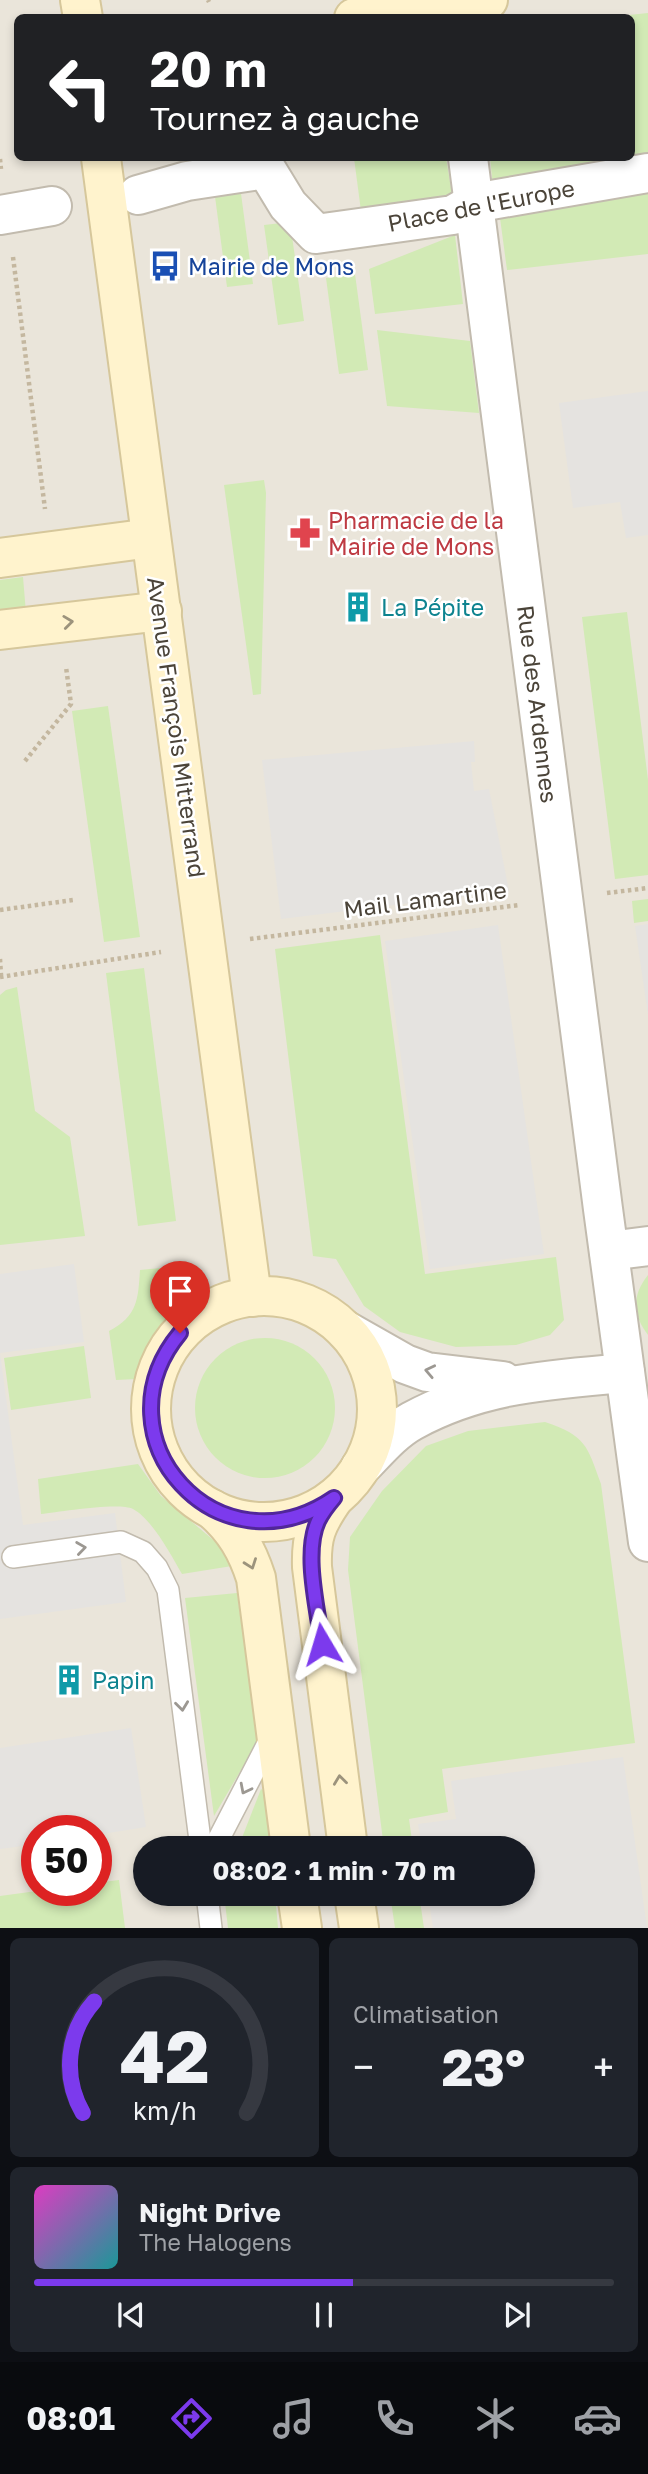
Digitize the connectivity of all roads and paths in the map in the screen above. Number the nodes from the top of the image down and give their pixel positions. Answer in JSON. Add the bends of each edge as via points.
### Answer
{"nodes":[{"id":1,"x":488,"y":0,"type":"edge"},
{"id":2,"x":449,"y":11,"type":"edge"},
{"id":3,"x":408,"y":14,"type":"edge"},
{"id":4,"x":0,"y":159,"type":"edge"},
{"id":5,"x":101,"y":161,"type":"edge"},
{"id":6,"x":468,"y":161,"type":"edge"},
{"id":7,"x":648,"y":173,"type":"edge"},
{"id":8,"x":138,"y":195,"type":"dead end"},
{"id":9,"x":474,"y":204,"type":"junction"},
{"id":10,"x":52,"y":206,"type":"dead end"},
{"id":11,"x":4,"y":214,"type":"edge"},
{"id":12,"x":151,"y":538,"type":"junction"},
{"id":13,"x":52,"y":551,"type":"junction"},
{"id":14,"x":0,"y":558,"type":"edge"},
{"id":15,"x":162,"y":611,"type":"junction"},
{"id":16,"x":61,"y":622,"type":"junction"},
{"id":17,"x":0,"y":631,"type":"edge"},
{"id":18,"x":25,"y":761,"type":"dead end"},
{"id":19,"x":648,"y":888,"type":"edge"},
{"id":20,"x":563,"y":899,"type":"junction"},
{"id":21,"x":73,"y":900,"type":"dead end"},
{"id":22,"x":0,"y":910,"type":"edge"},
{"id":23,"x":206,"y":945,"type":"junction"},
{"id":24,"x":0,"y":959,"type":"edge"},
{"id":25,"x":1,"y":976,"type":"edge"},
{"id":26,"x":648,"y":1246,"type":"edge"},
{"id":27,"x":609,"y":1251,"type":"junction"},
{"id":28,"x":252,"y":1297,"type":"junction"},
{"id":29,"x":345,"y":1330,"type":"junction"},
{"id":30,"x":625,"y":1373,"type":"junction"},
{"id":31,"x":522,"y":1382,"type":"junction"},
{"id":32,"x":360,"y":1468,"type":"junction"},
{"id":33,"x":334,"y":1498,"type":"junction"},
{"id":34,"x":212,"y":1509,"type":"junction"},
{"id":35,"x":648,"y":1542,"type":"edge"},
{"id":36,"x":13,"y":1558,"type":"dead end"},
{"id":37,"x":276,"y":1730,"type":"junction"},
{"id":38,"x":199,"y":1836,"type":"edge"},
{"id":39,"x":220,"y":1836,"type":"edge"},
{"id":40,"x":290,"y":1836,"type":"edge"},
{"id":41,"x":347,"y":1836,"type":"edge"},
{"id":42,"x":208,"y":1906,"type":"edge"},
{"id":43,"x":299,"y":1906,"type":"edge"},
{"id":44,"x":356,"y":1906,"type":"edge"},
{"id":45,"x":211,"y":1928,"type":"edge"},
{"id":46,"x":302,"y":1928,"type":"edge"},
{"id":47,"x":359,"y":1928,"type":"edge"}],
"edges":[{"from":1,"to":2,"type":"main road"},
{"from":2,"to":3,"type":"main road"},
{"from":4,"to":11,"type":"path"},
{"from":5,"to":12,"type":"main road","name":"Avenue François Mitterrand"},
{"from":6,"to":9,"type":"street","name":"Rue des Ardennes"},
{"from":7,"to":9,"type":"street","name":"Place de l'Europe"},
{"from":8,"to":9,"type":"street","name":"Place de l'Europe","via":[[187,181],[266,169],[288,205],[316,234],[453,215]]},
{"from":9,"to":20,"type":"street","name":"Rue des Ardennes"},
{"from":10,"to":11,"type":"street"},
{"from":11,"to":13,"type":"path"},
{"from":12,"to":13,"type":"main road"},
{"from":12,"to":15,"type":"main road","name":"Avenue François Mitterrand"},
{"from":13,"to":14,"type":"main road"},
{"from":16,"to":15,"type":"main road","one_way":true},
{"from":15,"to":23,"type":"main road","name":"Avenue François Mitterrand"},
{"from":16,"to":17,"type":"main road"},
{"from":16,"to":18,"type":"path","via":[[71,704]]},
{"from":19,"to":20,"type":"path","name":"Mail Lamartine"},
{"from":20,"to":23,"type":"path","name":"Mail Lamartine"},
{"from":20,"to":27,"type":"street","name":"Rue des Ardennes"},
{"from":21,"to":22,"type":"path"},
{"from":23,"to":25,"type":"path","name":"Mail Lamartine"},
{"from":23,"to":28,"type":"main road","name":"Avenue François Mitterrand"},
{"from":24,"to":25,"type":"path"},
{"from":26,"to":27,"type":"street"},
{"from":27,"to":30,"type":"street","name":"Rue des Ardennes"},
{"from":28,"to":29,"type":"main road","via":[[303,1303]]},
{"from":28,"to":34,"type":"main road","via":[[219,1306],[189,1325],[161,1363],[153,1386],[152,1423],[163,1457],[183,1488]]},
{"from":31,"to":29,"type":"street","one_way":true,"via":[[427,1372]]},
{"from":29,"to":32,"type":"main road","via":[[368,1364],[375,1390],[377,1417]]},
{"from":30,"to":31,"type":"street"},
{"from":30,"to":35,"type":"street","name":"Rue des Ardennes"},
{"from":31,"to":32,"type":"street","via":[[478,1393],[411,1421]]},
{"from":32,"to":33,"type":"main road"},
{"from":33,"to":34,"type":"main road","via":[[312,1511],[274,1522],[249,1521]]},
{"from":41,"to":33,"type":"main road","one_way":true,"via":[[312,1559],[318,1520]]},
{"from":34,"to":37,"type":"main road","one_way":true,"via":[[240,1539],[256,1578]]},
{"from":36,"to":38,"type":"lane","one_way":true,"via":[[121,1542],[144,1552],[157,1568],[168,1591]]},
{"from":37,"to":39,"type":"lane","one_way":true},
{"from":37,"to":40,"type":"main road"},
{"from":42,"to":45,"type":"lane"},
{"from":43,"to":46,"type":"main road"},
{"from":44,"to":47,"type":"main road"}]}
